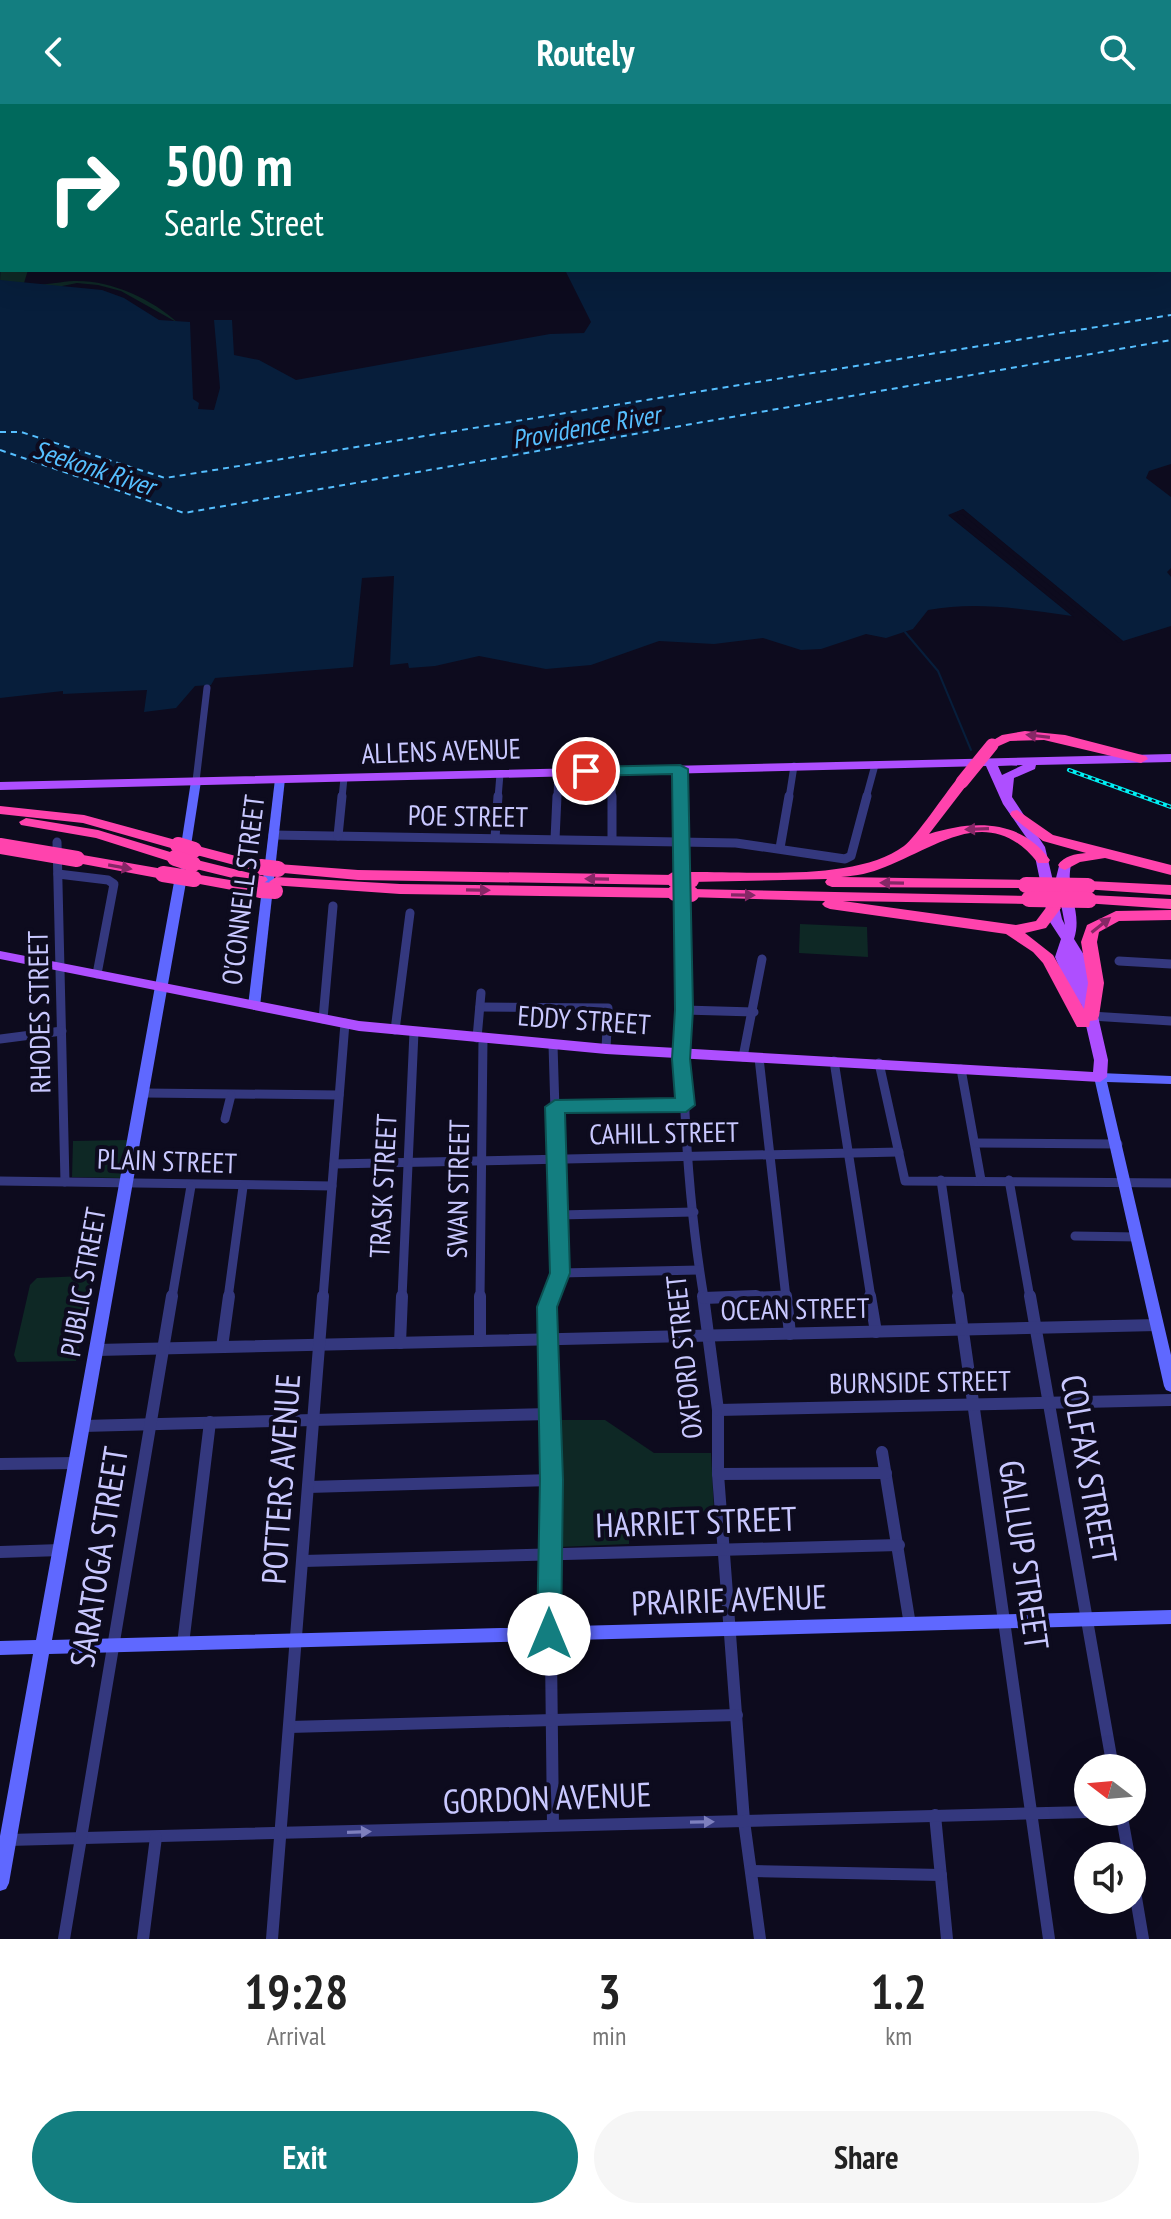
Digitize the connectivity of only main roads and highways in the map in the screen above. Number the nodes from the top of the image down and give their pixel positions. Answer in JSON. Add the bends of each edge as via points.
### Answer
{"nodes":[{"id":1,"x":1086,"y":753,"type":"junction"},
{"id":2,"x":1171,"y":758,"type":"edge"},
{"id":3,"x":1141,"y":759,"type":"joint"},
{"id":4,"x":1056,"y":760,"type":"junction"},
{"id":5,"x":990,"y":762,"type":"junction"},
{"id":6,"x":280,"y":779,"type":"junction"},
{"id":7,"x":196,"y":781,"type":"junction"},
{"id":8,"x":0,"y":786,"type":"edge"},
{"id":9,"x":1006,"y":798,"type":"junction"},
{"id":10,"x":0,"y":801,"type":"edge"},
{"id":11,"x":0,"y":810,"type":"edge"},
{"id":12,"x":1017,"y":814,"type":"junction"},
{"id":13,"x":0,"y":820,"type":"edge"},
{"id":14,"x":135,"y":831,"type":"junction"},
{"id":15,"x":0,"y":846,"type":"edge"},
{"id":16,"x":177,"y":852,"type":"junction"},
{"id":17,"x":897,"y":858,"type":"junction"},
{"id":18,"x":1043,"y":860,"type":"junction"},
{"id":19,"x":1135,"y":861,"type":"junction"},
{"id":20,"x":194,"y":864,"type":"junction"},
{"id":21,"x":1065,"y":865,"type":"joint"},
{"id":22,"x":1171,"y":870,"type":"edge"},
{"id":23,"x":269,"y":880,"type":"junction"},
{"id":24,"x":683,"y":884,"type":"junction"},
{"id":25,"x":1171,"y":890,"type":"edge"},
{"id":26,"x":1028,"y":892,"type":"junction"},
{"id":27,"x":1088,"y":893,"type":"junction"},
{"id":28,"x":795,"y":896,"type":"junction"},
{"id":29,"x":1171,"y":904,"type":"edge"},
{"id":30,"x":1053,"y":908,"type":"junction"},
{"id":31,"x":1171,"y":915,"type":"edge"},
{"id":32,"x":988,"y":927,"type":"junction"},
{"id":33,"x":1067,"y":939,"type":"junction"},
{"id":34,"x":0,"y":955,"type":"edge"},
{"id":35,"x":164,"y":988,"type":"junction"},
{"id":36,"x":254,"y":1006,"type":"junction"},
{"id":37,"x":1087,"y":1020,"type":"junction"},
{"id":38,"x":1100,"y":1077,"type":"junction"},
{"id":39,"x":1171,"y":1080,"type":"edge"},
{"id":40,"x":1171,"y":1386,"type":"edge"},
{"id":41,"x":1171,"y":1617,"type":"edge"},
{"id":42,"x":43,"y":1646,"type":"junction"},
{"id":43,"x":0,"y":1648,"type":"edge"},
{"id":44,"x":0,"y":1883,"type":"edge"}],
"edges":[{"from":1,"to":3,"type":"highway"},
{"from":1,"to":4,"type":"main road","name":"ALLENS AVENUE"},
{"from":1,"to":17,"type":"highway","one_way":true,"bridge":true,"via":[[1028,734],[1008,736],[992,745]]},
{"from":2,"to":3,"type":"main road"},
{"from":4,"to":5,"type":"main road","name":"ALLENS AVENUE"},
{"from":4,"to":9,"type":"main road","via":[[1010,774]]},
{"from":5,"to":6,"type":"main road","name":"ALLENS AVENUE"},
{"from":5,"to":9,"type":"main road"},
{"from":6,"to":7,"type":"main road","name":"ALLENS AVENUE"},
{"from":6,"to":36,"type":"main road","name":"O'CONNELL STREET"},
{"from":7,"to":8,"type":"main road","name":"ALLENS AVENUE"},
{"from":7,"to":35,"type":"main road","name":"PUBLIC STREET"},
{"from":9,"to":12,"type":"main road"},
{"from":10,"to":14,"type":"highway","via":[[76,811]]},
{"from":11,"to":14,"type":"highway","via":[[73,817]]},
{"from":12,"to":18,"type":"main road"},
{"from":12,"to":19,"type":"highway","via":[[1048,838]]},
{"from":13,"to":16,"type":"highway","via":[[86,831]]},
{"from":14,"to":16,"type":"highway"},
{"from":15,"to":20,"type":"highway","one_way":true,"bridge":true,"via":[[163,874]]},
{"from":16,"to":20,"type":"highway","bridge":true},
{"from":18,"to":17,"type":"highway","one_way":true,"via":[[1021,837],[979,829],[943,834]]},
{"from":17,"to":24,"type":"highway","via":[[849,872]]},
{"from":18,"to":30,"type":"main road"},
{"from":19,"to":21,"type":"highway","via":[[1087,856]]},
{"from":19,"to":22,"type":"highway"},
{"from":20,"to":23,"type":"highway"},
{"from":20,"to":23,"type":"highway"},
{"from":21,"to":33,"type":"main road","via":[[1062,878],[1072,925]]},
{"from":24,"to":23,"type":"highway","one_way":true,"via":[[652,879],[346,875]]},
{"from":23,"to":24,"type":"highway","one_way":true,"via":[[343,893]]},
{"from":26,"to":24,"type":"highway","one_way":true},
{"from":24,"to":28,"type":"highway","one_way":true},
{"from":25,"to":27,"type":"highway"},
{"from":26,"to":27,"type":"highway","bridge":true},
{"from":26,"to":28,"type":"highway"},
{"from":27,"to":29,"type":"highway"},
{"from":28,"to":32,"type":"highway"},
{"from":30,"to":32,"type":"highway","via":[[1035,928]]},
{"from":30,"to":33,"type":"main road"},
{"from":37,"to":31,"type":"highway","one_way":true,"via":[[1096,983],[1092,929],[1116,916]]},
{"from":32,"to":37,"type":"highway","via":[[1022,936],[1044,952]]},
{"from":33,"to":37,"type":"main road","via":[[1077,955]]},
{"from":34,"to":35,"type":"main road","name":"EDDY STREET"},
{"from":35,"to":36,"type":"main road","name":"EDDY STREET"},
{"from":35,"to":42,"type":"main road","name":"PUBLIC STREET"},
{"from":36,"to":38,"type":"main road","name":"EDDY STREET","via":[[395,1030],[553,1045]]},
{"from":37,"to":38,"type":"main road","via":[[1101,1060]]},
{"from":38,"to":39,"type":"main road","name":"EDDY STREET"},
{"from":38,"to":40,"type":"main road"},
{"from":41,"to":42,"type":"main road","name":"PRAIRIE AVENUE"},
{"from":42,"to":43,"type":"main road","name":"PRAIRIE AVENUE"},
{"from":42,"to":44,"type":"main road","name":"PUBLIC STREET"}]}
